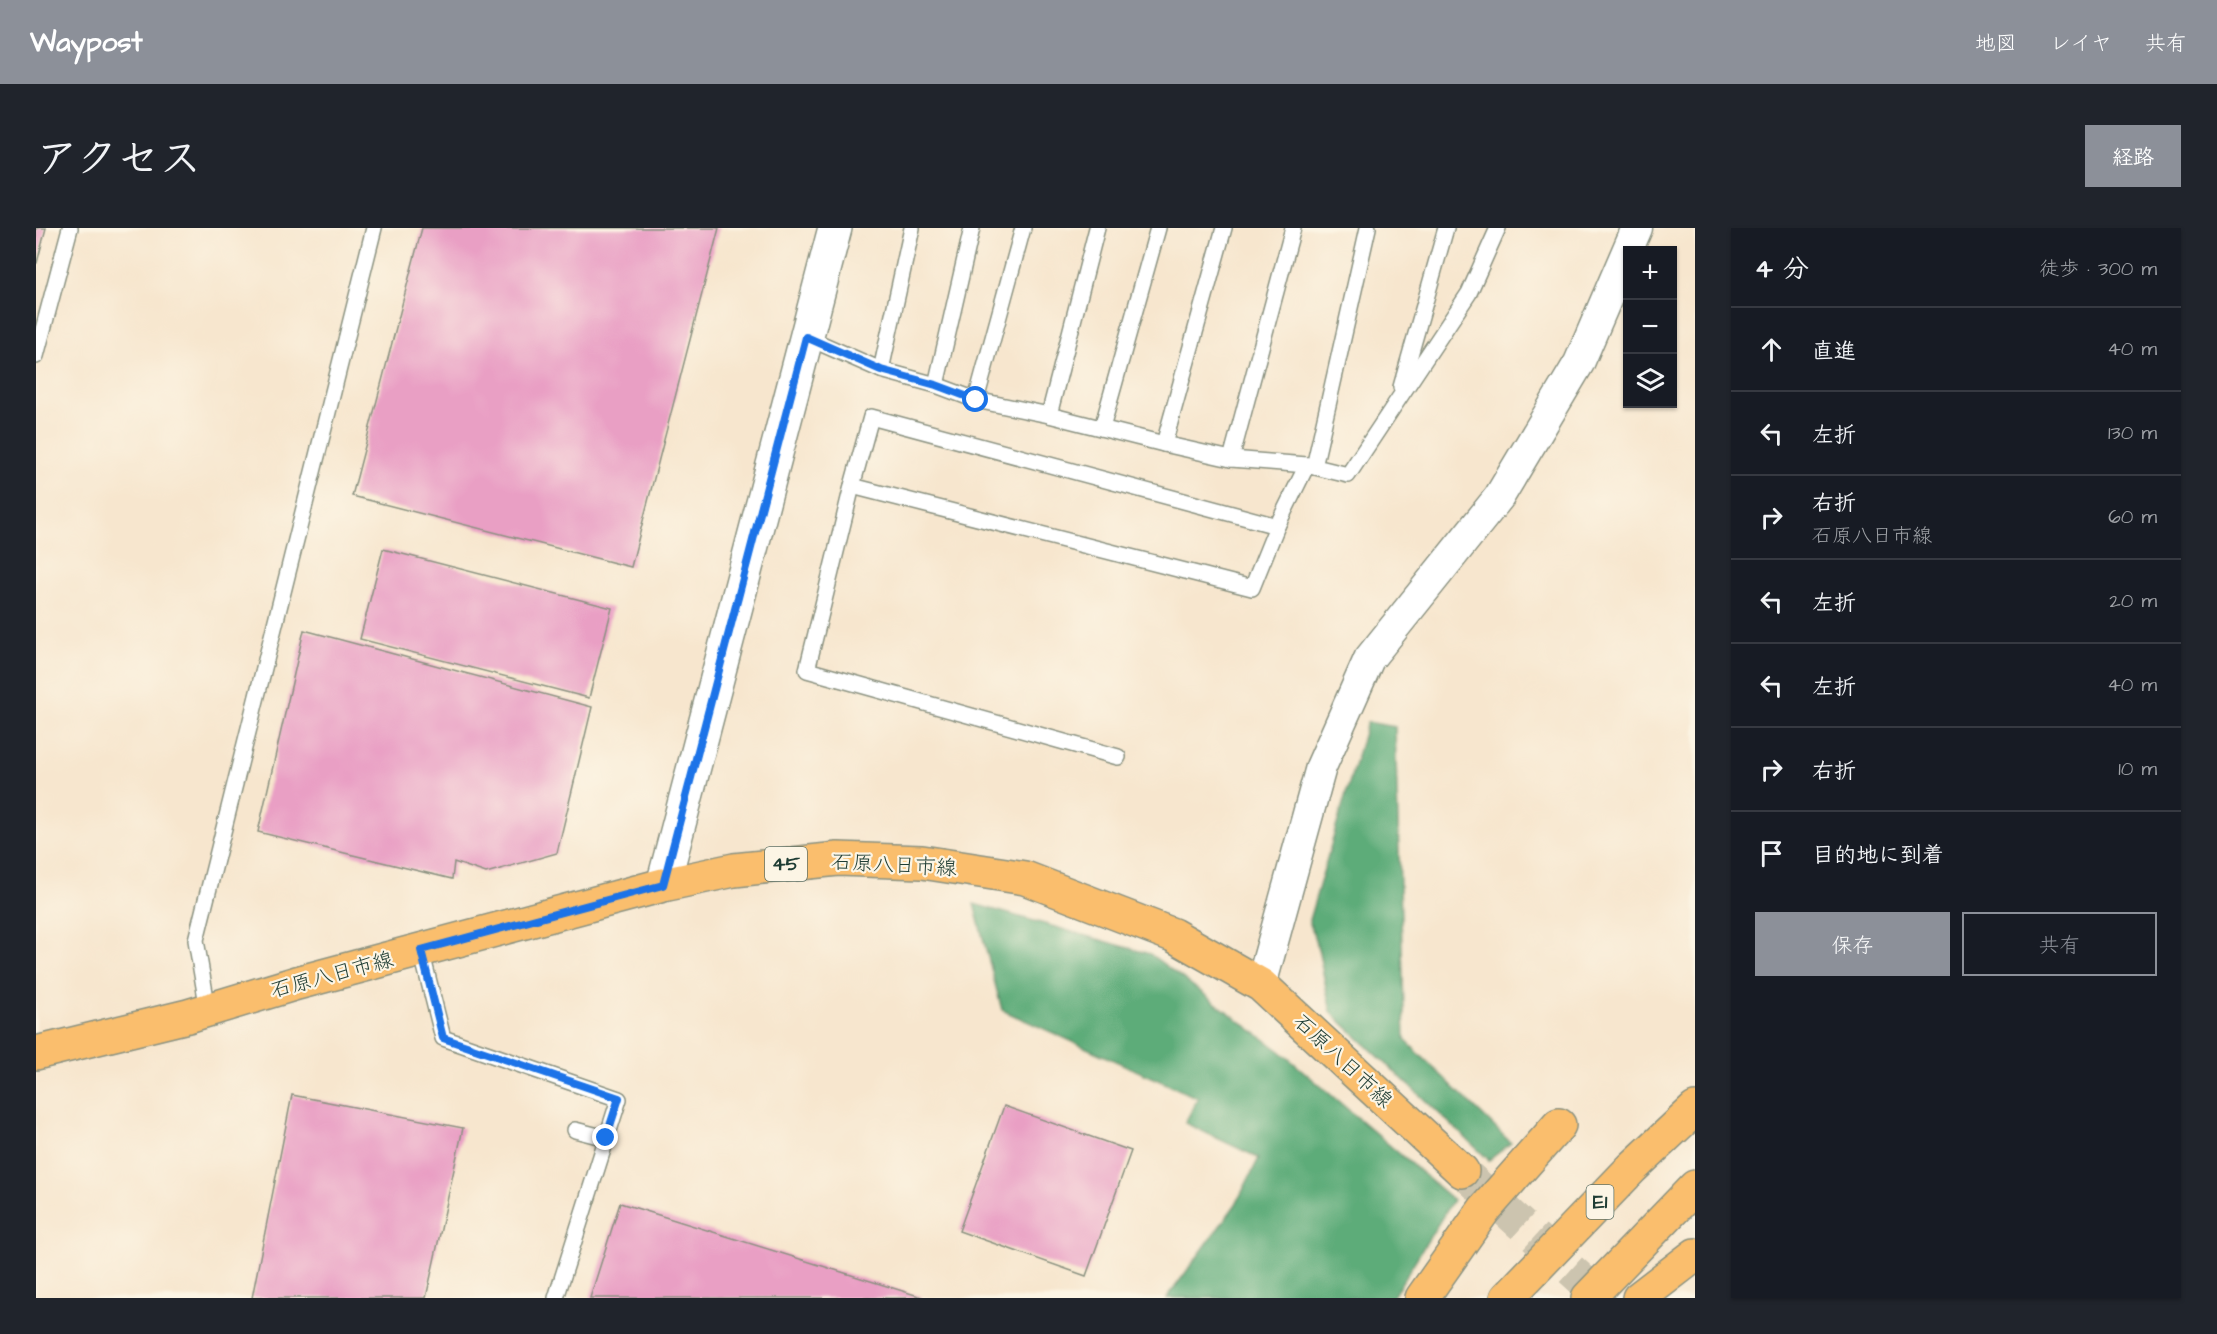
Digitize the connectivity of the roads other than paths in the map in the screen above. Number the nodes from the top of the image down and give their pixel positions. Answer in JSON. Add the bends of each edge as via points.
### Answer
{"nodes":[{"id":1,"x":70,"y":228,"type":"edge"},
{"id":2,"x":374,"y":228,"type":"edge"},
{"id":3,"x":835,"y":228,"type":"edge"},
{"id":4,"x":912,"y":228,"type":"edge"},
{"id":5,"x":972,"y":228,"type":"edge"},
{"id":6,"x":1023,"y":228,"type":"edge"},
{"id":7,"x":1097,"y":228,"type":"edge"},
{"id":8,"x":1158,"y":228,"type":"edge"},
{"id":9,"x":1224,"y":228,"type":"edge"},
{"id":10,"x":1293,"y":228,"type":"edge"},
{"id":11,"x":1368,"y":228,"type":"edge"},
{"id":12,"x":1446,"y":228,"type":"edge"},
{"id":13,"x":1498,"y":228,"type":"edge"},
{"id":14,"x":1637,"y":228,"type":"edge"},
{"id":15,"x":806,"y":337,"type":"junction"},
{"id":16,"x":36,"y":356,"type":"edge"},
{"id":17,"x":881,"y":370,"type":"junction"},
{"id":18,"x":936,"y":385,"type":"junction"},
{"id":19,"x":976,"y":400,"type":"junction"},
{"id":20,"x":1397,"y":401,"type":"junction"},
{"id":21,"x":1049,"y":415,"type":"junction"},
{"id":22,"x":1102,"y":428,"type":"junction"},
{"id":23,"x":1164,"y":444,"type":"junction"},
{"id":24,"x":1231,"y":459,"type":"junction"},
{"id":25,"x":1311,"y":466,"type":"junction"},
{"id":26,"x":852,"y":486,"type":"junction"},
{"id":27,"x":1277,"y":526,"type":"junction"},
{"id":28,"x":1118,"y":757,"type":"dead end"},
{"id":29,"x":663,"y":885,"type":"junction"},
{"id":30,"x":421,"y":950,"type":"junction"},
{"id":31,"x":1261,"y":985,"type":"junction"},
{"id":32,"x":208,"y":1010,"type":"junction"},
{"id":33,"x":36,"y":1053,"type":"edge"},
{"id":34,"x":1695,"y":1109,"type":"edge"},
{"id":35,"x":1558,"y":1125,"type":"dead end"},
{"id":36,"x":575,"y":1130,"type":"dead end"},
{"id":37,"x":606,"y":1138,"type":"junction"},
{"id":38,"x":1462,"y":1171,"type":"tunnel mouth"},
{"id":39,"x":1695,"y":1187,"type":"edge"},
{"id":40,"x":1695,"y":1255,"type":"edge"},
{"id":41,"x":556,"y":1298,"type":"edge"},
{"id":42,"x":1422,"y":1298,"type":"edge"},
{"id":43,"x":1507,"y":1298,"type":"edge"},
{"id":44,"x":1588,"y":1298,"type":"edge"},
{"id":45,"x":1639,"y":1298,"type":"edge"}],
"edges":[{"from":1,"to":16,"type":"lane"},
{"from":2,"to":32,"type":"lane","via":[[196,940]]},
{"from":3,"to":15,"type":"street"},
{"from":4,"to":17,"type":"lane"},
{"from":5,"to":18,"type":"lane"},
{"from":6,"to":19,"type":"lane"},
{"from":7,"to":21,"type":"lane"},
{"from":8,"to":22,"type":"lane"},
{"from":9,"to":23,"type":"lane"},
{"from":10,"to":24,"type":"lane"},
{"from":11,"to":25,"type":"lane"},
{"from":12,"to":20,"type":"lane"},
{"from":13,"to":20,"type":"lane","via":[[1469,292]]},
{"from":14,"to":31,"type":"street","via":[[1580,363],[1499,497],[1369,659],[1321,767]]},
{"from":15,"to":17,"type":"lane"},
{"from":15,"to":29,"type":"street"},
{"from":17,"to":18,"type":"lane"},
{"from":18,"to":19,"type":"lane"},
{"from":19,"to":21,"type":"lane"},
{"from":20,"to":25,"type":"lane","via":[[1348,475]]},
{"from":21,"to":22,"type":"lane"},
{"from":22,"to":23,"type":"lane"},
{"from":23,"to":24,"type":"lane"},
{"from":24,"to":25,"type":"lane"},
{"from":25,"to":27,"type":"lane"},
{"from":26,"to":27,"type":"lane","via":[[1252,588]]},
{"from":26,"to":27,"type":"lane","via":[[871,417]]},
{"from":26,"to":28,"type":"lane","via":[[807,670]]},
{"from":29,"to":30,"type":"main road","name":"石原八日市線","number":"45"},
{"from":29,"to":31,"type":"main road","name":"石原八日市線","number":"45","via":[[734,870],[838,859],[922,862],[1025,878],[1173,935]]},
{"from":30,"to":32,"type":"main road","name":"石原八日市線","number":"45"},
{"from":30,"to":37,"type":"lane","via":[[443,1038],[619,1098]]},
{"from":31,"to":38,"type":"main road","name":"石原八日市線","number":"45"},
{"from":32,"to":33,"type":"main road","name":"石原八日市線","number":"45"},
{"from":34,"to":43,"type":"main road","number":"E1","via":[[1632,1168]]},
{"from":35,"to":42,"type":"main road","via":[[1484,1210]]},
{"from":36,"to":37,"type":"lane"},
{"from":37,"to":41,"type":"lane"},
{"from":39,"to":44,"type":"main road"},
{"from":40,"to":45,"type":"main road"}]}
